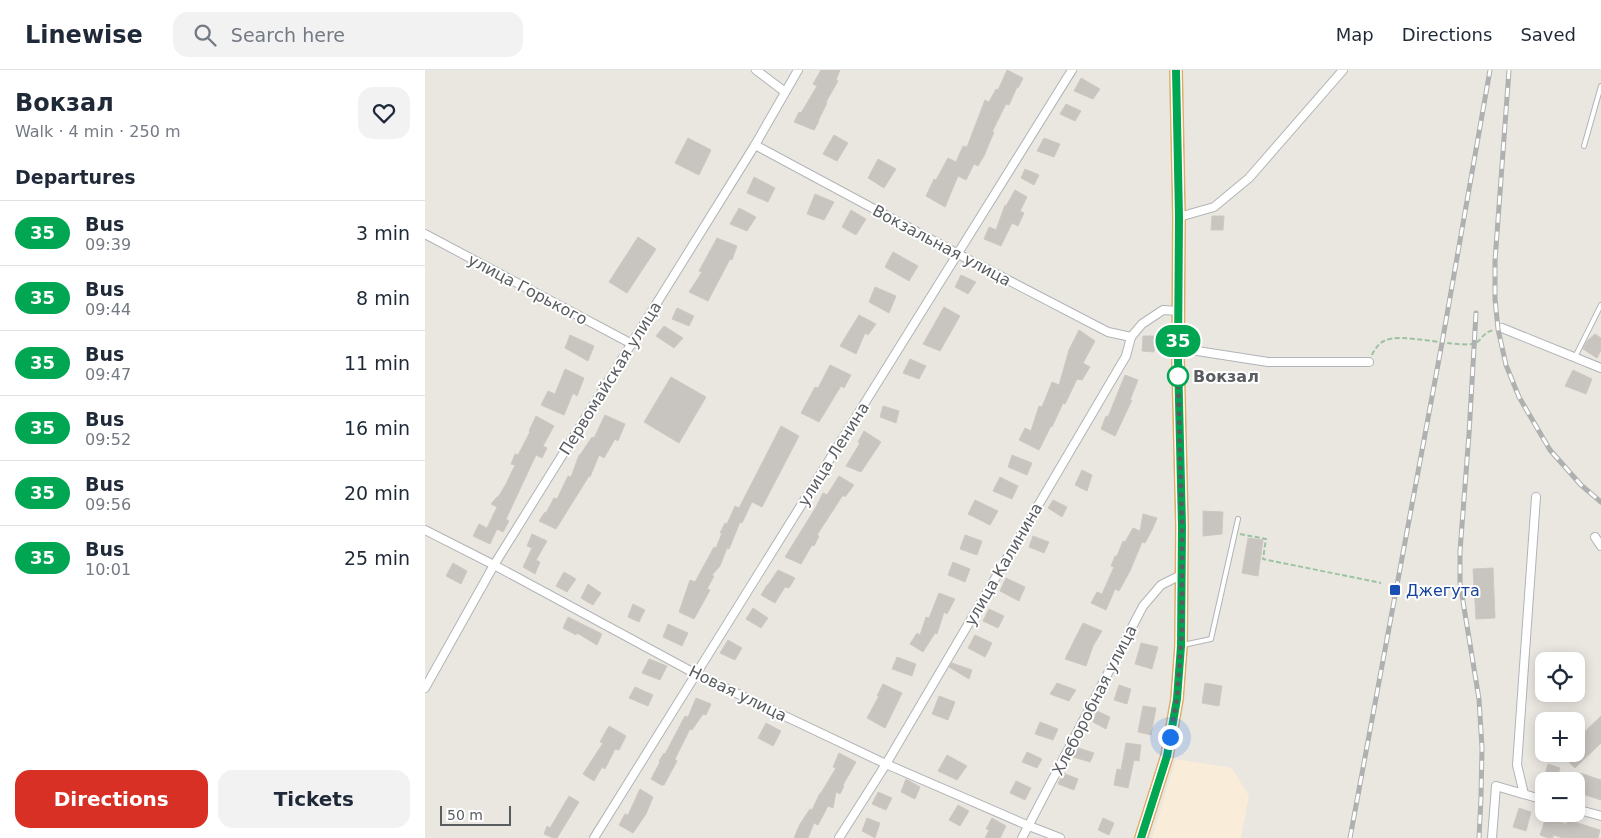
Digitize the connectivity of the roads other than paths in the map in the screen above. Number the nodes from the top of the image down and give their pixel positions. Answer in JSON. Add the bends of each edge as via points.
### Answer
{"nodes":[{"id":1,"x":756,"y":70,"type":"edge"},
{"id":2,"x":798,"y":70,"type":"edge"},
{"id":3,"x":1072,"y":70,"type":"edge"},
{"id":4,"x":1176,"y":70,"type":"edge"},
{"id":5,"x":1343,"y":70,"type":"edge"},
{"id":6,"x":1601,"y":86,"type":"edge"},
{"id":7,"x":785,"y":92,"type":"junction"},
{"id":8,"x":755,"y":145,"type":"junction"},
{"id":9,"x":1584,"y":146,"type":"dead end"},
{"id":10,"x":1179,"y":217,"type":"junction"},
{"id":11,"x":425,"y":234,"type":"edge"},
{"id":12,"x":958,"y":254,"type":"junction"},
{"id":13,"x":1601,"y":306,"type":"edge"},
{"id":14,"x":1179,"y":311,"type":"junction"},
{"id":15,"x":1502,"y":328,"type":"road end"},
{"id":16,"x":1131,"y":337,"type":"junction"},
{"id":17,"x":632,"y":344,"type":"junction"},
{"id":18,"x":1178,"y":348,"type":"junction"},
{"id":19,"x":1575,"y":357,"type":"junction"},
{"id":20,"x":1369,"y":362,"type":"road end"},
{"id":21,"x":1601,"y":368,"type":"edge"},
{"id":22,"x":1536,"y":498,"type":"dead end"},
{"id":23,"x":1239,"y":519,"type":"dead end"},
{"id":24,"x":425,"y":530,"type":"edge"},
{"id":25,"x":1595,"y":537,"type":"dead end"},
{"id":26,"x":1601,"y":546,"type":"edge"},
{"id":27,"x":495,"y":564,"type":"junction"},
{"id":28,"x":1181,"y":575,"type":"junction"},
{"id":29,"x":1181,"y":646,"type":"junction"},
{"id":30,"x":696,"y":674,"type":"junction"},
{"id":31,"x":425,"y":688,"type":"edge"},
{"id":32,"x":886,"y":764,"type":"junction"},
{"id":33,"x":1523,"y":794,"type":"junction"},
{"id":34,"x":1535,"y":797,"type":"edge"},
{"id":35,"x":1585,"y":812,"type":"edge"},
{"id":36,"x":1601,"y":816,"type":"edge"},
{"id":37,"x":1029,"y":826,"type":"junction"},
{"id":38,"x":594,"y":838,"type":"edge"},
{"id":39,"x":839,"y":838,"type":"edge"},
{"id":40,"x":1022,"y":838,"type":"edge"},
{"id":41,"x":1060,"y":838,"type":"edge"},
{"id":42,"x":1141,"y":838,"type":"edge"},
{"id":43,"x":1492,"y":838,"type":"edge"}],
"edges":[{"from":1,"to":7,"type":"street"},
{"from":2,"to":7,"type":"street","name":"Первомайская улица"},
{"from":3,"to":12,"type":"street","name":"улица Ленина"},
{"from":4,"to":10,"type":"main road"},
{"from":5,"to":10,"type":"street","via":[[1249,178],[1214,207]]},
{"from":6,"to":9,"type":"lane"},
{"from":7,"to":8,"type":"street","name":"Первомайская улица"},
{"from":8,"to":12,"type":"street","name":"Вокзальная улица"},
{"from":8,"to":17,"type":"street","name":"Первомайская улица"},
{"from":10,"to":14,"type":"main road"},
{"from":11,"to":17,"type":"street","name":"улица Горького"},
{"from":12,"to":16,"type":"street","name":"Вокзальная улица","via":[[1108,332]]},
{"from":12,"to":30,"type":"street","name":"улица Ленина"},
{"from":13,"to":19,"type":"lane"},
{"from":14,"to":16,"type":"street","name":"улица Калинина","via":[[1163,310],[1142,324]]},
{"from":14,"to":18,"type":"main road"},
{"from":15,"to":19,"type":"street"},
{"from":16,"to":32,"type":"street","name":"улица Калинина","via":[[1125,356]]},
{"from":17,"to":27,"type":"street","name":"Первомайская улица"},
{"from":18,"to":20,"type":"street","via":[[1268,362]]},
{"from":18,"to":28,"type":"main road"},
{"from":19,"to":21,"type":"street"},
{"from":22,"to":33,"type":"street","via":[[1517,765]]},
{"from":23,"to":29,"type":"lane","via":[[1211,639]]},
{"from":24,"to":27,"type":"street","name":"Новая улица"},
{"from":25,"to":26,"type":"street"},
{"from":27,"to":30,"type":"street","name":"Новая улица"},
{"from":27,"to":31,"type":"street","name":"Первомайская улица"},
{"from":28,"to":29,"type":"main road"},
{"from":28,"to":37,"type":"street","name":"Хлеборобная улица","via":[[1161,585],[1143,606]]},
{"from":29,"to":42,"type":"main road","via":[[1177,699],[1167,756]]},
{"from":30,"to":32,"type":"street","name":"Новая улица"},
{"from":30,"to":38,"type":"street","name":"улица Ленина"},
{"from":32,"to":37,"type":"street","name":"Новая улица"},
{"from":32,"to":39,"type":"street","name":"улица Калинина"},
{"from":33,"to":34,"type":"street"},
{"from":33,"to":43,"type":"street","via":[[1495,786]]},
{"from":35,"to":36,"type":"street"},
{"from":37,"to":40,"type":"street","name":"Хлеборобная улица"},
{"from":37,"to":41,"type":"street","name":"Новая улица"}]}
